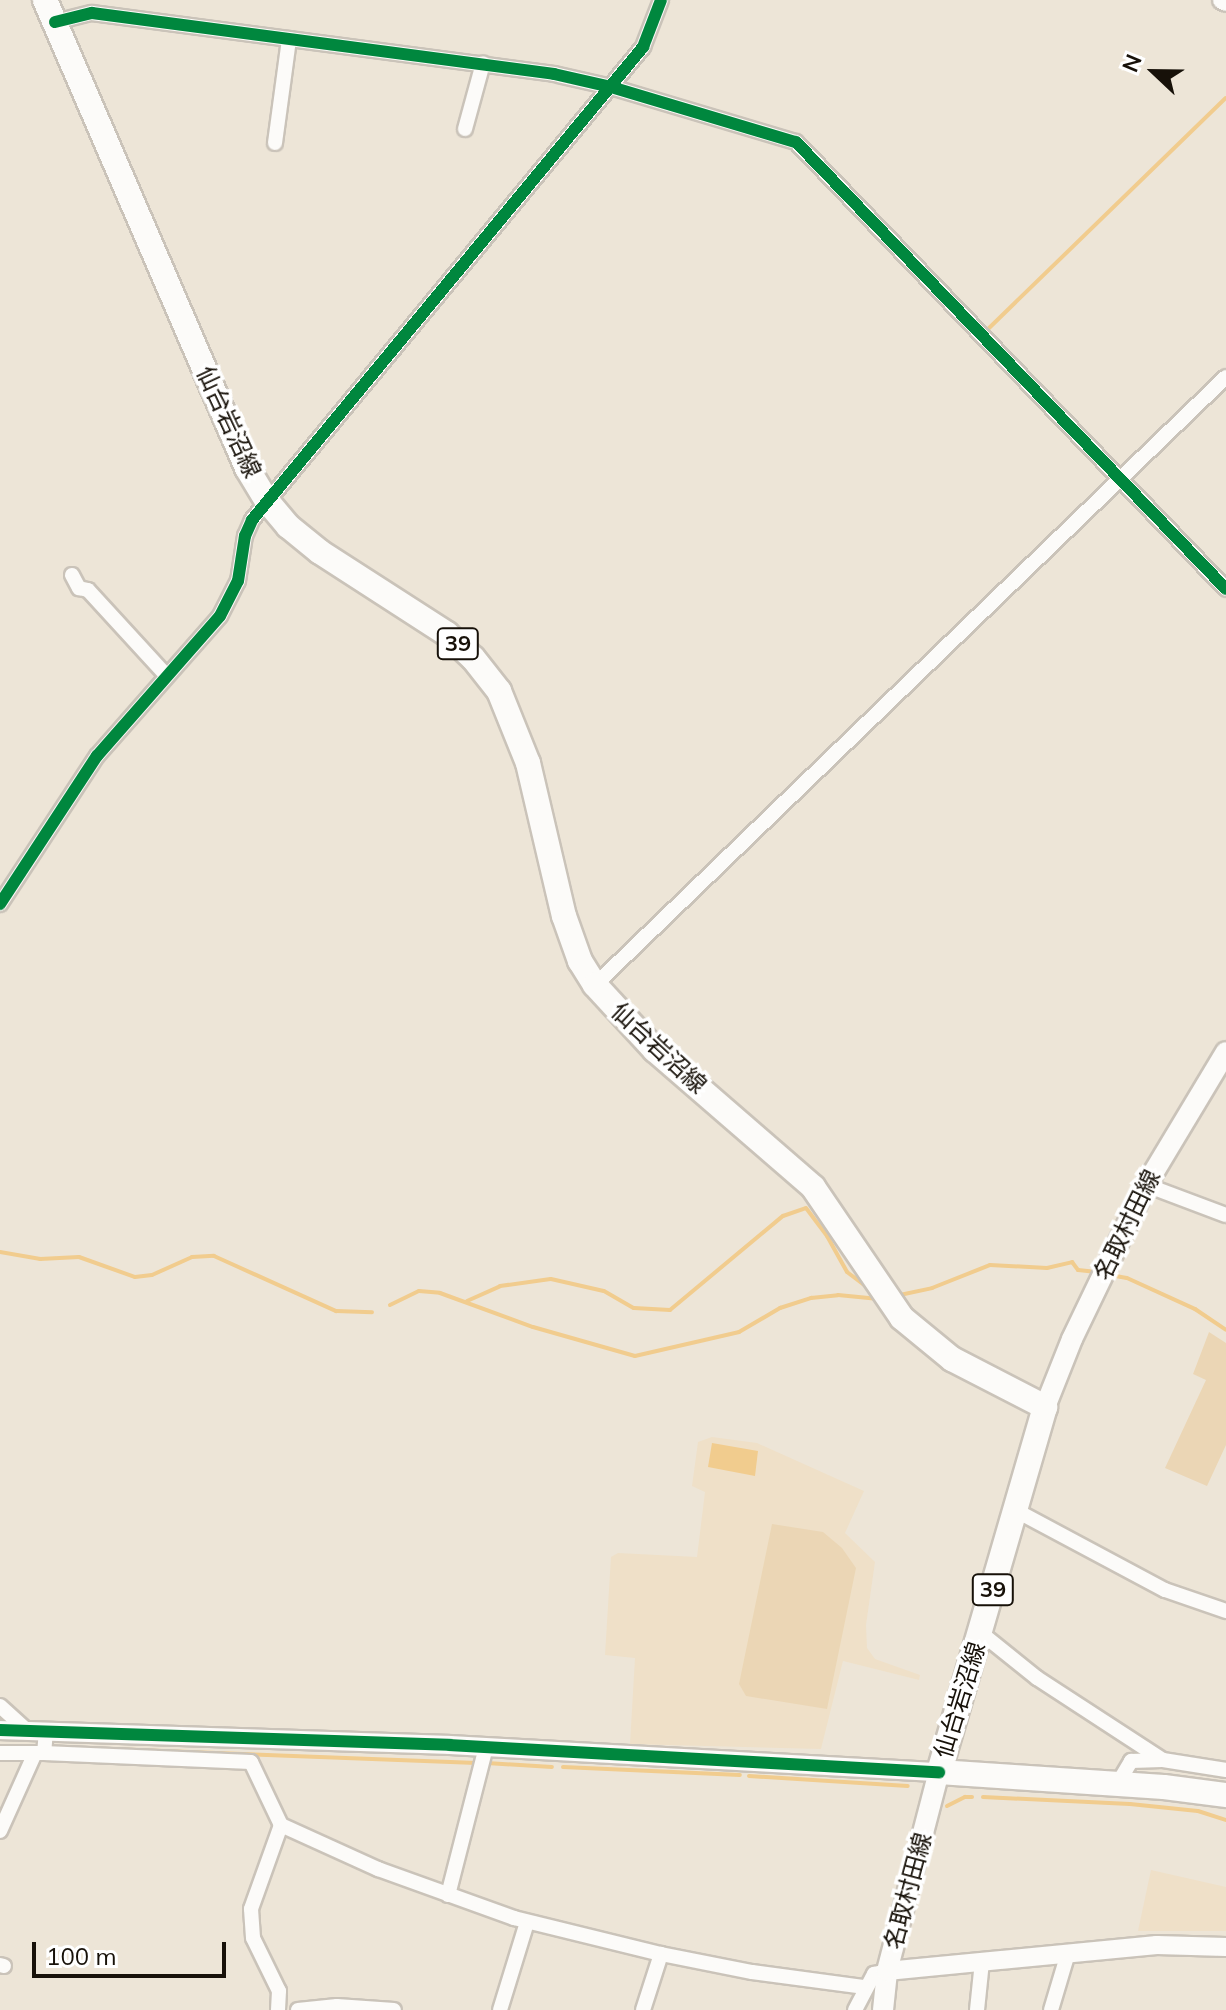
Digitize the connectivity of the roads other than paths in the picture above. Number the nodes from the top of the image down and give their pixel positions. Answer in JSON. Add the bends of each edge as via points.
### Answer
{"nodes":[{"id":1,"x":661,"y":0,"type":"edge"},
{"id":2,"x":50,"y":11,"type":"edge"},
{"id":3,"x":289,"y":39,"type":"junction"},
{"id":4,"x":483,"y":63,"type":"junction"},
{"id":5,"x":611,"y":87,"type":"junction"},
{"id":6,"x":465,"y":129,"type":"dead end"},
{"id":7,"x":275,"y":143,"type":"dead end"},
{"id":8,"x":1226,"y":377,"type":"edge"},
{"id":9,"x":1120,"y":480,"type":"junction"},
{"id":10,"x":267,"y":501,"type":"junction"},
{"id":11,"x":72,"y":575,"type":"dead end"},
{"id":12,"x":1226,"y":589,"type":"edge"},
{"id":13,"x":166,"y":675,"type":"junction"},
{"id":14,"x":0,"y":904,"type":"edge"},
{"id":15,"x":595,"y":985,"type":"junction"},
{"id":16,"x":1226,"y":1052,"type":"edge"},
{"id":17,"x":1146,"y":1185,"type":"junction"},
{"id":18,"x":1226,"y":1215,"type":"edge"},
{"id":19,"x":1045,"y":1407,"type":"junction"},
{"id":20,"x":1015,"y":1510,"type":"junction"},
{"id":21,"x":1226,"y":1611,"type":"edge"},
{"id":22,"x":981,"y":1633,"type":"junction"},
{"id":23,"x":0,"y":1706,"type":"edge"},
{"id":24,"x":0,"y":1730,"type":"edge"},
{"id":25,"x":40,"y":1743,"type":"junction"},
{"id":26,"x":486,"y":1747,"type":"junction"},
{"id":27,"x":0,"y":1753,"type":"edge"},
{"id":28,"x":1163,"y":1760,"type":"junction"},
{"id":29,"x":1226,"y":1770,"type":"edge"},
{"id":30,"x":939,"y":1772,"type":"junction"},
{"id":31,"x":1118,"y":1783,"type":"junction"},
{"id":32,"x":1226,"y":1795,"type":"edge"},
{"id":33,"x":281,"y":1825,"type":"junction"},
{"id":34,"x":0,"y":1831,"type":"edge"},
{"id":35,"x":448,"y":1895,"type":"junction"},
{"id":36,"x":527,"y":1922,"type":"junction"},
{"id":37,"x":1226,"y":1947,"type":"edge"},
{"id":38,"x":1068,"y":1953,"type":"junction"},
{"id":39,"x":661,"y":1954,"type":"junction"},
{"id":40,"x":982,"y":1962,"type":"junction"},
{"id":41,"x":887,"y":1971,"type":"junction"},
{"id":42,"x":865,"y":1987,"type":"junction"},
{"id":43,"x":278,"y":2010,"type":"edge"},
{"id":44,"x":298,"y":2010,"type":"edge"},
{"id":45,"x":394,"y":2010,"type":"edge"},
{"id":46,"x":500,"y":2010,"type":"edge"},
{"id":47,"x":643,"y":2010,"type":"edge"},
{"id":48,"x":855,"y":2010,"type":"edge"},
{"id":49,"x":883,"y":2010,"type":"edge"},
{"id":50,"x":977,"y":2010,"type":"edge"},
{"id":51,"x":1051,"y":2010,"type":"edge"}],
"edges":[{"from":1,"to":5,"type":"street","via":[[643,47]]},
{"from":2,"to":3,"type":"street"},
{"from":2,"to":10,"type":"main road","name":"仙台岩沼線","number":"39","via":[[247,468]]},
{"from":3,"to":4,"type":"street"},
{"from":3,"to":7,"type":"street"},
{"from":4,"to":5,"type":"street"},
{"from":4,"to":6,"type":"street"},
{"from":5,"to":9,"type":"street","via":[[796,142]]},
{"from":5,"to":10,"type":"street"},
{"from":8,"to":9,"type":"street"},
{"from":9,"to":12,"type":"street"},
{"from":9,"to":15,"type":"street"},
{"from":10,"to":13,"type":"street","via":[[245,536],[232,598]]},
{"from":10,"to":15,"type":"main road","name":"仙台岩沼線","number":"39","via":[[320,552],[447,634],[499,691],[528,763],[564,916]]},
{"from":11,"to":13,"type":"street"},
{"from":13,"to":14,"type":"street","via":[[97,756]]},
{"from":15,"to":19,"type":"main road","name":"仙台岩沼線","number":"39","via":[[655,1050],[813,1187],[884,1295],[928,1342]]},
{"from":16,"to":17,"type":"main road","name":"名取村田線"},
{"from":17,"to":18,"type":"street"},
{"from":17,"to":19,"type":"main road","name":"名取村田線"},
{"from":19,"to":20,"type":"main road","name":"仙台岩沼線","number":"39"},
{"from":20,"to":21,"type":"street","via":[[1165,1590]]},
{"from":20,"to":22,"type":"main road","name":"仙台岩沼線","number":"39"},
{"from":22,"to":28,"type":"street","via":[[1037,1678]]},
{"from":22,"to":30,"type":"main road","name":"仙台岩沼線","number":"39"},
{"from":23,"to":25,"type":"street"},
{"from":24,"to":25,"type":"street"},
{"from":25,"to":26,"type":"street"},
{"from":25,"to":27,"type":"street"},
{"from":25,"to":33,"type":"street","via":[[251,1762]]},
{"from":25,"to":34,"type":"street"},
{"from":26,"to":30,"type":"street"},
{"from":26,"to":35,"type":"street"},
{"from":28,"to":29,"type":"street"},
{"from":28,"to":31,"type":"street","via":[[1131,1761]]},
{"from":30,"to":31,"type":"main road","name":"仙台岩沼線"},
{"from":30,"to":41,"type":"main road","name":"名取村田線"},
{"from":31,"to":32,"type":"main road","name":"仙台岩沼線"},
{"from":33,"to":35,"type":"street"},
{"from":33,"to":43,"type":"street","via":[[251,1909],[253,1938],[279,1991]]},
{"from":35,"to":36,"type":"street"},
{"from":36,"to":39,"type":"street"},
{"from":36,"to":46,"type":"street"},
{"from":37,"to":38,"type":"street","via":[[1157,1945]]},
{"from":38,"to":40,"type":"street"},
{"from":38,"to":51,"type":"street"},
{"from":39,"to":42,"type":"street"},
{"from":39,"to":47,"type":"street"},
{"from":40,"to":41,"type":"street"},
{"from":40,"to":50,"type":"street"},
{"from":41,"to":42,"type":"street","via":[[874,1974]]},
{"from":41,"to":49,"type":"main road","name":"名取村田線"},
{"from":42,"to":48,"type":"street"},
{"from":44,"to":45,"type":"street"}]}
